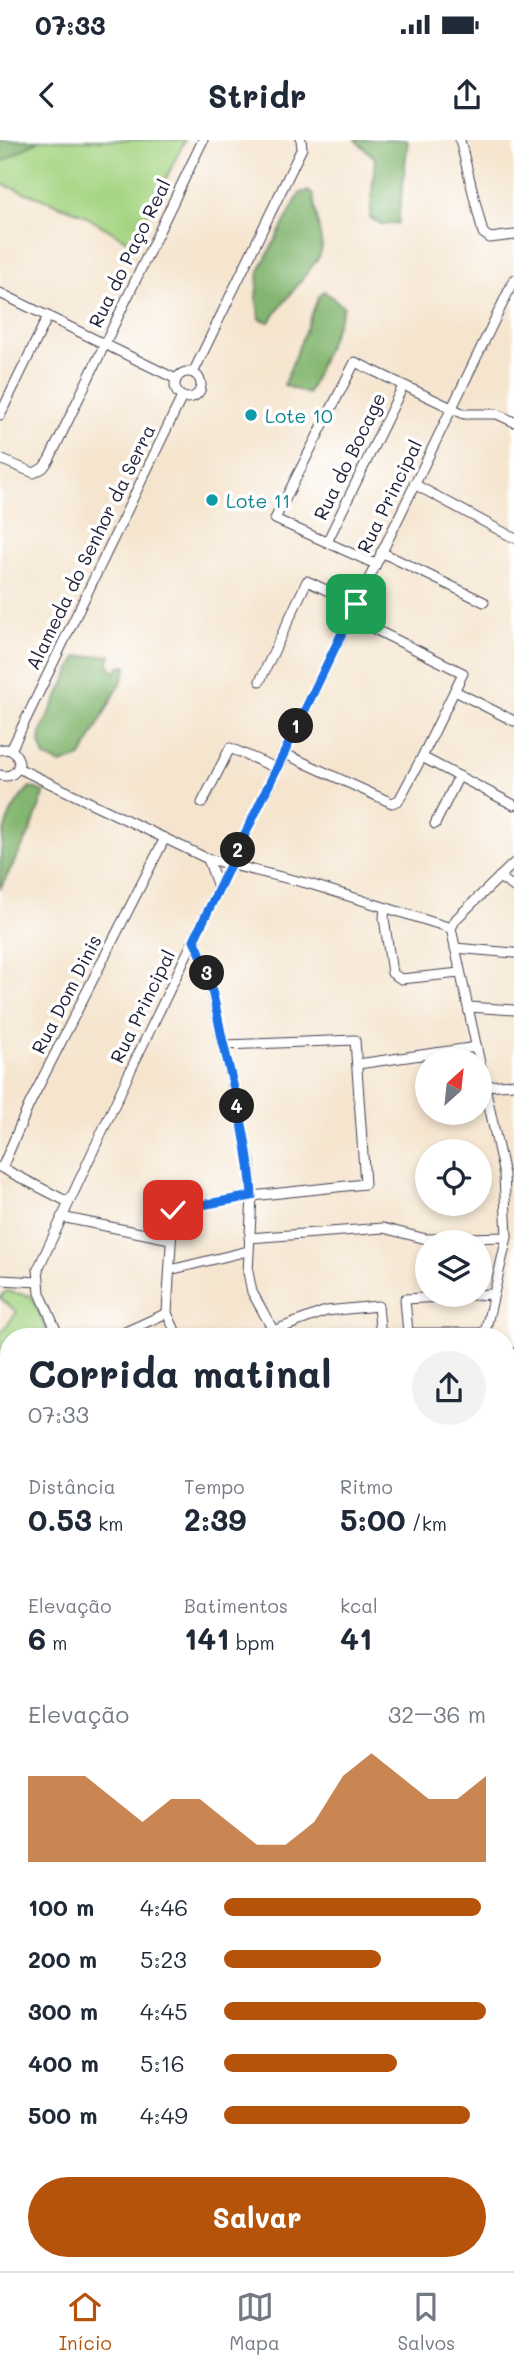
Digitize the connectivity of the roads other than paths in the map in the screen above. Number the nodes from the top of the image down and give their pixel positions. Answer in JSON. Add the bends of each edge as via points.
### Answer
{"nodes":[{"id":1,"x":203,"y":140,"type":"edge"},
{"id":2,"x":301,"y":140,"type":"edge"},
{"id":3,"x":460,"y":140,"type":"edge"},
{"id":4,"x":514,"y":235,"type":"edge"},
{"id":5,"x":514,"y":280,"type":"edge"},
{"id":6,"x":0,"y":293,"type":"edge"},
{"id":7,"x":48,"y":316,"type":"junction"},
{"id":8,"x":105,"y":344,"type":"junction"},
{"id":9,"x":193,"y":373,"type":"junction"},
{"id":10,"x":176,"y":379,"type":"junction"},
{"id":11,"x":403,"y":386,"type":"junction"},
{"id":12,"x":182,"y":397,"type":"junction"},
{"id":13,"x":451,"y":408,"type":"junction"},
{"id":14,"x":0,"y":415,"type":"edge"},
{"id":15,"x":514,"y":422,"type":"edge"},
{"id":16,"x":0,"y":459,"type":"edge"},
{"id":17,"x":414,"y":484,"type":"junction"},
{"id":18,"x":514,"y":538,"type":"edge"},
{"id":19,"x":327,"y":542,"type":"junction"},
{"id":20,"x":381,"y":552,"type":"junction"},
{"id":21,"x":375,"y":564,"type":"junction"},
{"id":22,"x":484,"y":601,"type":"dead end"},
{"id":23,"x":356,"y":604,"type":"junction"},
{"id":24,"x":350,"y":617,"type":"junction"},
{"id":25,"x":260,"y":681,"type":"dead end"},
{"id":26,"x":455,"y":691,"type":"junction"},
{"id":27,"x":514,"y":721,"type":"edge"},
{"id":28,"x":0,"y":750,"type":"edge"},
{"id":29,"x":11,"y":750,"type":"junction"},
{"id":30,"x":284,"y":753,"type":"junction"},
{"id":31,"x":422,"y":757,"type":"junction"},
{"id":32,"x":18,"y":768,"type":"junction"},
{"id":33,"x":276,"y":768,"type":"junction"},
{"id":34,"x":0,"y":775,"type":"edge"},
{"id":35,"x":459,"y":776,"type":"junction"},
{"id":36,"x":202,"y":803,"type":"dead end"},
{"id":37,"x":514,"y":805,"type":"edge"},
{"id":38,"x":435,"y":824,"type":"dead end"},
{"id":39,"x":165,"y":838,"type":"junction"},
{"id":40,"x":208,"y":859,"type":"junction"},
{"id":41,"x":514,"y":863,"type":"edge"},
{"id":42,"x":231,"y":866,"type":"junction"},
{"id":43,"x":499,"y":877,"type":"junction"},
{"id":44,"x":514,"y":887,"type":"edge"},
{"id":45,"x":219,"y":890,"type":"junction"},
{"id":46,"x":385,"y":908,"type":"junction"},
{"id":47,"x":451,"y":928,"type":"junction"},
{"id":48,"x":194,"y":940,"type":"junction"},
{"id":49,"x":455,"y":948,"type":"junction"},
{"id":50,"x":514,"y":953,"type":"edge"},
{"id":51,"x":460,"y":973,"type":"junction"},
{"id":52,"x":468,"y":1007,"type":"junction"},
{"id":53,"x":514,"y":1010,"type":"edge"},
{"id":54,"x":224,"y":1045,"type":"junction"},
{"id":55,"x":477,"y":1047,"type":"joint"},
{"id":56,"x":358,"y":1064,"type":"junction"},
{"id":57,"x":514,"y":1084,"type":"edge"},
{"id":58,"x":492,"y":1086,"type":"edge"},
{"id":59,"x":492,"y":1112,"type":"edge"},
{"id":60,"x":1,"y":1168,"type":"edge"},
{"id":61,"x":509,"y":1174,"type":"edge"},
{"id":62,"x":174,"y":1194,"type":"dead end"},
{"id":63,"x":252,"y":1196,"type":"junction"},
{"id":64,"x":68,"y":1202,"type":"junction"},
{"id":65,"x":173,"y":1210,"type":"junction"},
{"id":66,"x":61,"y":1217,"type":"junction"},
{"id":67,"x":509,"y":1231,"type":"edge"},
{"id":68,"x":249,"y":1238,"type":"junction"},
{"id":69,"x":170,"y":1239,"type":"junction"},
{"id":70,"x":248,"y":1251,"type":"junction"},
{"id":71,"x":170,"y":1270,"type":"junction"},
{"id":72,"x":0,"y":1280,"type":"edge"},
{"id":73,"x":39,"y":1282,"type":"junction"},
{"id":74,"x":492,"y":1294,"type":"edge"},
{"id":75,"x":415,"y":1298,"type":"edge"},
{"id":76,"x":490,"y":1307,"type":"edge"},
{"id":77,"x":167,"y":1313,"type":"junction"},
{"id":78,"x":55,"y":1328,"type":"edge"},
{"id":79,"x":134,"y":1328,"type":"edge"},
{"id":80,"x":174,"y":1328,"type":"edge"},
{"id":81,"x":272,"y":1328,"type":"edge"},
{"id":82,"x":288,"y":1328,"type":"edge"},
{"id":83,"x":379,"y":1328,"type":"edge"},
{"id":84,"x":408,"y":1328,"type":"edge"},
{"id":85,"x":486,"y":1328,"type":"edge"}],
"edges":[{"from":1,"to":8,"type":"street","name":"Rua do Paço Real"},
{"from":2,"to":9,"type":"street","via":[[302,148]]},
{"from":3,"to":4,"type":"street","via":[[482,233],[490,238]]},
{"from":5,"to":13,"type":"street","name":"Rua Principal"},
{"from":6,"to":7,"type":"street","name":"Rua do Paço Real"},
{"from":7,"to":8,"type":"street","name":"Rua do Paço Real"},
{"from":7,"to":14,"type":"street"},
{"from":8,"to":10,"type":"street","name":"Rua do Paço Real"},
{"from":8,"to":16,"type":"street","name":"Rua do Paço Real","via":[[43,468],[34,473]]},
{"from":9,"to":10,"type":"street"},
{"from":9,"to":12,"type":"street","via":[[200,381],[200,391],[192,398]]},
{"from":10,"to":12,"type":"street","via":[[175,389]]},
{"from":11,"to":13,"type":"street"},
{"from":11,"to":19,"type":"street","name":"Rua do Bocage"},
{"from":11,"to":19,"type":"street","via":[[355,362],[275,519]]},
{"from":12,"to":29,"type":"street","name":"Alameda do Senhor da Serra"},
{"from":13,"to":15,"type":"street","via":[[464,414],[498,414]]},
{"from":13,"to":17,"type":"street","name":"Rua Principal"},
{"from":17,"to":18,"type":"street"},
{"from":17,"to":20,"type":"street","name":"Rua Principal"},
{"from":19,"to":21,"type":"street"},
{"from":20,"to":21,"type":"street","name":"Rua Principal"},
{"from":20,"to":22,"type":"street"},
{"from":21,"to":23,"type":"street","name":"Rua Principal"},
{"from":23,"to":24,"type":"street","name":"Rua Principal"},
{"from":23,"to":25,"type":"street","via":[[307,581]]},
{"from":24,"to":26,"type":"street","via":[[463,673]]},
{"from":24,"to":30,"type":"street","name":"Rua Principal"},
{"from":26,"to":27,"type":"street"},
{"from":26,"to":31,"type":"street"},
{"from":28,"to":29,"type":"street"},
{"from":29,"to":32,"type":"street","via":[[18,758]]},
{"from":30,"to":31,"type":"street","via":[[392,803],[399,800]]},
{"from":30,"to":33,"type":"street","name":"Rua Principal"},
{"from":31,"to":35,"type":"street"},
{"from":32,"to":34,"type":"street","via":[[10,776]]},
{"from":32,"to":39,"type":"street"},
{"from":33,"to":36,"type":"street","via":[[230,748]]},
{"from":33,"to":42,"type":"street","name":"Rua Principal"},
{"from":35,"to":37,"type":"street"},
{"from":35,"to":38,"type":"street"},
{"from":39,"to":40,"type":"street"},
{"from":39,"to":60,"type":"street","name":"Rua Dom Dinis"},
{"from":40,"to":42,"type":"street"},
{"from":40,"to":45,"type":"street"},
{"from":41,"to":43,"type":"street"},
{"from":42,"to":45,"type":"street","name":"Rua Principal"},
{"from":42,"to":46,"type":"street"},
{"from":43,"to":44,"type":"street"},
{"from":43,"to":47,"type":"street"},
{"from":45,"to":48,"type":"street","name":"Rua Principal"},
{"from":46,"to":47,"type":"street"},
{"from":46,"to":51,"type":"street","via":[[392,973],[401,979]]},
{"from":47,"to":49,"type":"street"},
{"from":48,"to":54,"type":"street","via":[[204,959]]},
{"from":48,"to":64,"type":"street","name":"Rua Principal"},
{"from":49,"to":50,"type":"street"},
{"from":49,"to":51,"type":"street"},
{"from":51,"to":52,"type":"street"},
{"from":52,"to":53,"type":"street"},
{"from":52,"to":55,"type":"street"},
{"from":54,"to":56,"type":"street","via":[[355,1040]]},
{"from":54,"to":63,"type":"street","via":[[250,1163]]},
{"from":55,"to":56,"type":"street"},
{"from":56,"to":63,"type":"street","via":[[365,1184]]},
{"from":57,"to":58,"type":"street"},
{"from":59,"to":61,"type":"street"},
{"from":60,"to":64,"type":"street"},
{"from":61,"to":67,"type":"street"},
{"from":62,"to":65,"type":"street"},
{"from":63,"to":65,"type":"street"},
{"from":63,"to":68,"type":"street"},
{"from":64,"to":66,"type":"street","name":"Rua Principal"},
{"from":65,"to":69,"type":"street"},
{"from":66,"to":69,"type":"street"},
{"from":66,"to":73,"type":"street","name":"Rua Principal","via":[[38,1269]]},
{"from":67,"to":68,"type":"street","via":[[426,1239],[383,1228]]},
{"from":67,"to":74,"type":"street"},
{"from":68,"to":70,"type":"street"},
{"from":69,"to":71,"type":"street"},
{"from":70,"to":71,"type":"street"},
{"from":70,"to":81,"type":"street","via":[[252,1293]]},
{"from":71,"to":77,"type":"street"},
{"from":72,"to":73,"type":"street"},
{"from":73,"to":78,"type":"street"},
{"from":75,"to":84,"type":"street","via":[[405,1299]]},
{"from":76,"to":85,"type":"street"},
{"from":77,"to":79,"type":"street"},
{"from":77,"to":80,"type":"street"},
{"from":82,"to":83,"type":"street","via":[[326,1311],[378,1306]]}]}
